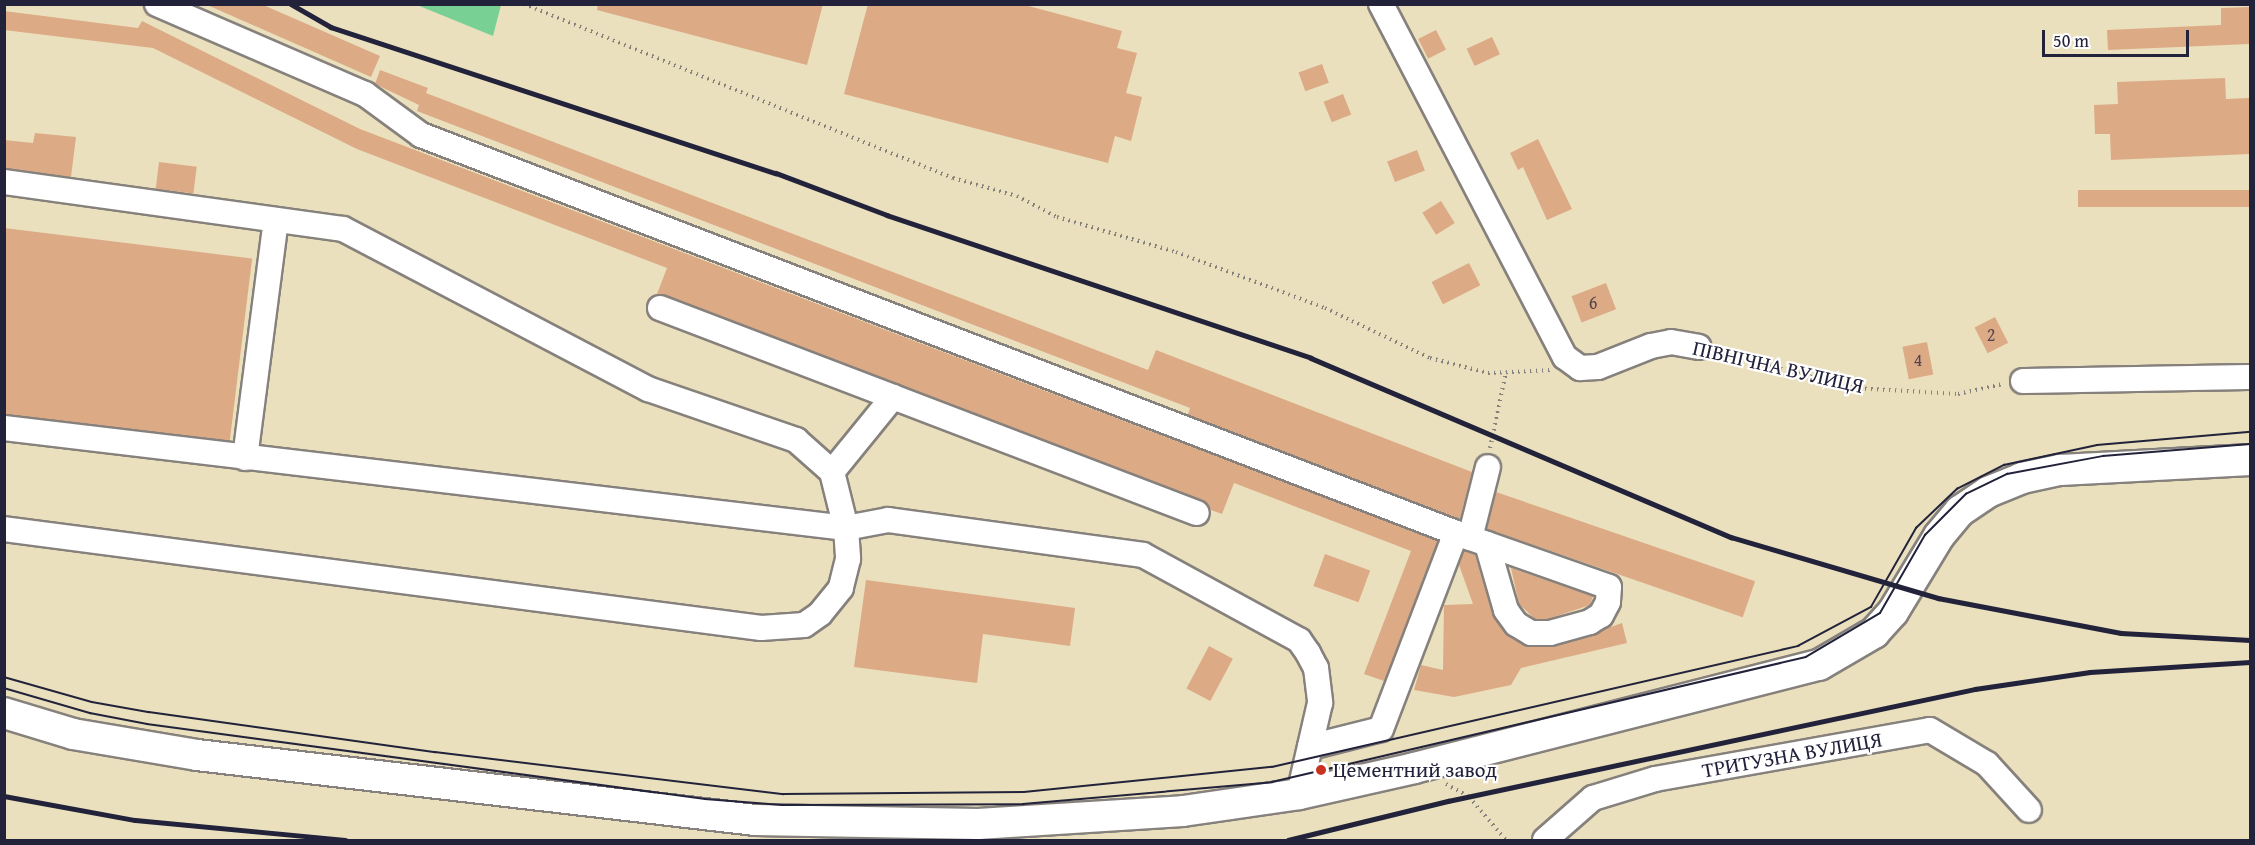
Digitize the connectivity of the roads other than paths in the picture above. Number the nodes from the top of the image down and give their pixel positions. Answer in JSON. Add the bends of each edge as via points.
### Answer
{"nodes":[{"id":1,"x":157,"y":4,"type":"edge"},
{"id":2,"x":1381,"y":4,"type":"edge"},
{"id":3,"x":4,"y":182,"type":"edge"},
{"id":4,"x":276,"y":220,"type":"junction"},
{"id":5,"x":660,"y":308,"type":"dead end"},
{"id":6,"x":1699,"y":347,"type":"road end"},
{"id":7,"x":2250,"y":377,"type":"edge"},
{"id":8,"x":2023,"y":381,"type":"road end"},
{"id":9,"x":893,"y":397,"type":"junction"},
{"id":10,"x":4,"y":428,"type":"edge"},
{"id":11,"x":244,"y":458,"type":"junction"},
{"id":12,"x":2250,"y":460,"type":"edge"},
{"id":13,"x":1488,"y":467,"type":"road end"},
{"id":14,"x":832,"y":472,"type":"junction"},
{"id":15,"x":1197,"y":513,"type":"dead end"},
{"id":16,"x":846,"y":528,"type":"junction"},
{"id":17,"x":4,"y":529,"type":"edge"},
{"id":18,"x":1471,"y":538,"type":"junction"},
{"id":19,"x":4,"y":713,"type":"edge"},
{"id":20,"x":1310,"y":747,"type":"junction"},
{"id":21,"x":1299,"y":794,"type":"junction"},
{"id":22,"x":2029,"y":810,"type":"dead end"},
{"id":23,"x":1545,"y":840,"type":"edge"}],
"edges":[{"from":1,"to":18,"type":"street","via":[[365,94],[421,135]]},
{"from":2,"to":6,"type":"street","name":"ПІВНІЧНА ВУЛИЦЯ","via":[[1565,357],[1580,368],[1598,367],[1671,342]]},
{"from":3,"to":4,"type":"street"},
{"from":4,"to":11,"type":"street"},
{"from":4,"to":14,"type":"street","via":[[343,229],[648,389],[796,440]]},
{"from":5,"to":9,"type":"street"},
{"from":7,"to":8,"type":"street"},
{"from":9,"to":14,"type":"street"},
{"from":9,"to":15,"type":"street"},
{"from":10,"to":11,"type":"street"},
{"from":11,"to":16,"type":"street"},
{"from":12,"to":21,"type":"main road","via":[[2061,470],[2022,478],[1988,492],[1960,511],[1938,536],[1893,612],[1874,633],[1840,655],[1782,677]]},
{"from":13,"to":18,"type":"street"},
{"from":14,"to":16,"type":"street"},
{"from":16,"to":17,"type":"street","via":[[849,559],[834,600],[804,625],[761,628]]},
{"from":16,"to":20,"type":"street","via":[[888,520],[1143,555],[1299,640],[1316,668],[1320,686]]},
{"from":18,"to":18,"type":"street","via":[[1609,587],[1608,602],[1601,615],[1590,622],[1550,633],[1531,633],[1516,624],[1506,610]]},
{"from":18,"to":20,"type":"street","via":[[1381,729]]},
{"from":19,"to":21,"type":"main road","via":[[73,734],[197,755],[755,820],[889,824],[1080,820]]},
{"from":20,"to":21,"type":"street"},
{"from":22,"to":23,"type":"street","name":"ТРИТУЗНА ВУЛИЦЯ","via":[[1987,764],[1930,730],[1655,779],[1593,798]]}]}
